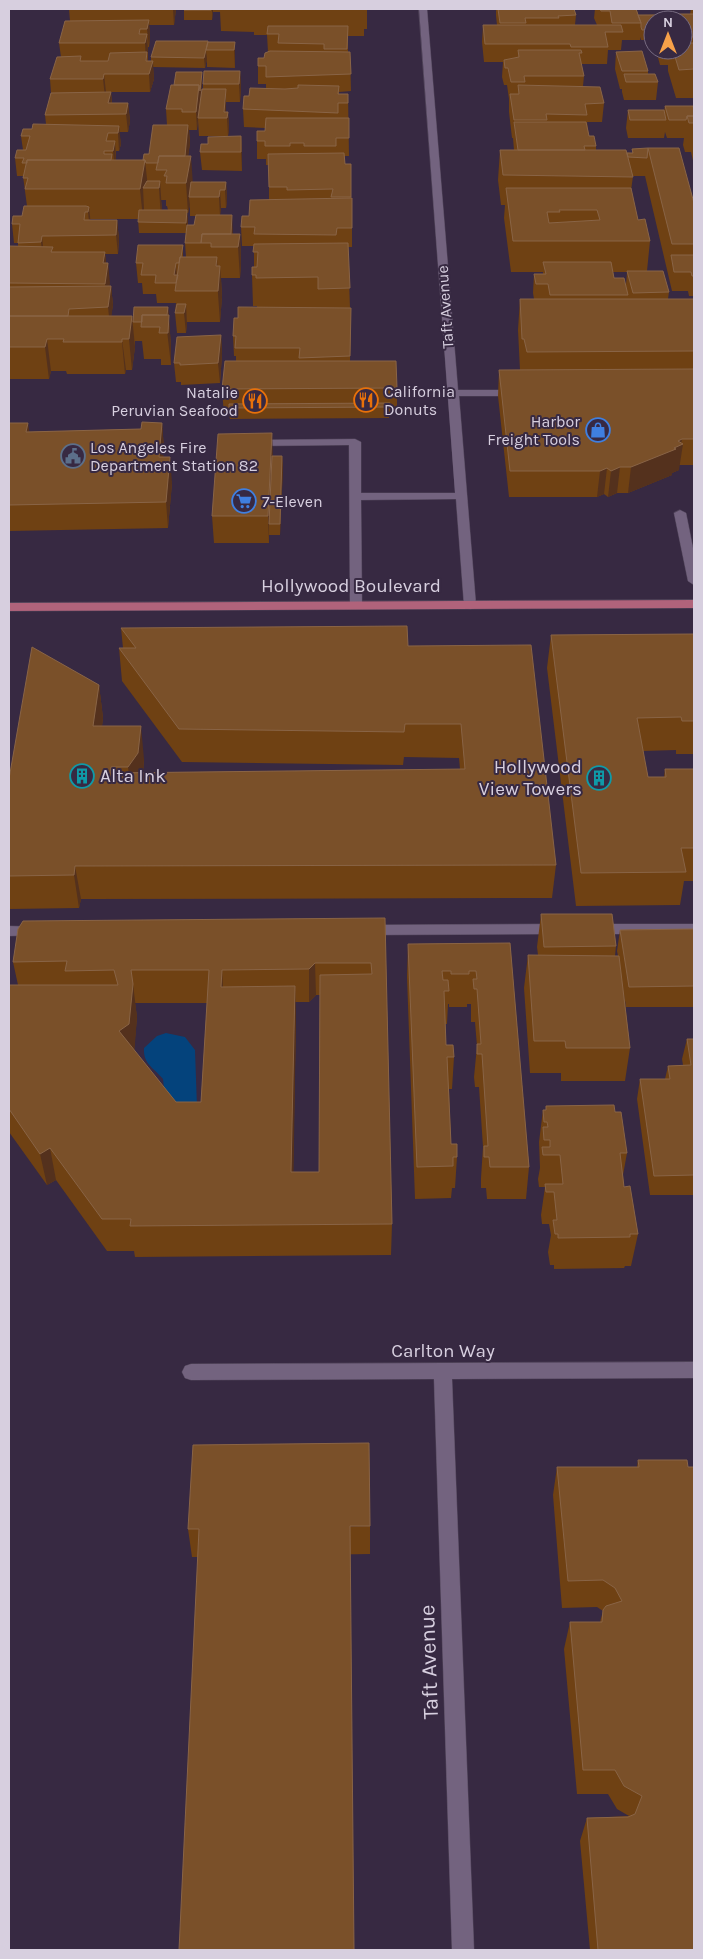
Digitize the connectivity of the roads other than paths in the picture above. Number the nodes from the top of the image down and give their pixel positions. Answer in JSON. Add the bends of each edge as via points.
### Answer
{"nodes":[{"id":1,"x":423,"y":9,"type":"edge"},
{"id":2,"x":452,"y":393,"type":"junction"},
{"id":3,"x":532,"y":393,"type":"edge"},
{"id":4,"x":245,"y":443,"type":"edge"},
{"id":5,"x":460,"y":496,"type":"junction"},
{"id":6,"x":355,"y":497,"type":"junction"},
{"id":7,"x":680,"y":513,"type":"dead end"},
{"id":8,"x":694,"y":581,"type":"edge"},
{"id":9,"x":694,"y":604,"type":"edge"},
{"id":10,"x":356,"y":605,"type":"junction"},
{"id":11,"x":470,"y":605,"type":"junction"},
{"id":12,"x":9,"y":607,"type":"edge"},
{"id":13,"x":694,"y":929,"type":"edge"},
{"id":14,"x":356,"y":930,"type":"edge"},
{"id":15,"x":9,"y":931,"type":"edge"},
{"id":16,"x":48,"y":931,"type":"edge"},
{"id":17,"x":694,"y":1370,"type":"edge"},
{"id":18,"x":191,"y":1372,"type":"dead end"},
{"id":19,"x":443,"y":1372,"type":"junction"},
{"id":20,"x":463,"y":1950,"type":"edge"}],
"edges":[{"from":1,"to":2,"type":"street","name":"Taft Avenue"},
{"from":2,"to":3,"type":"street"},
{"from":2,"to":5,"type":"street","name":"Taft Avenue"},
{"from":4,"to":6,"type":"street","via":[[355,442]]},
{"from":5,"to":6,"type":"street"},
{"from":5,"to":11,"type":"street","name":"Taft Avenue"},
{"from":6,"to":10,"type":"street"},
{"from":7,"to":8,"type":"street"},
{"from":9,"to":11,"type":"main road","name":"Hollywood Boulevard"},
{"from":10,"to":11,"type":"main road","name":"Hollywood Boulevard"},
{"from":10,"to":12,"type":"main road","name":"Hollywood Boulevard"},
{"from":13,"to":14,"type":"street"},
{"from":15,"to":16,"type":"street"},
{"from":17,"to":19,"type":"street","name":"Carlton Way"},
{"from":18,"to":19,"type":"street","name":"Carlton Way"},
{"from":19,"to":20,"type":"street","name":"Taft Avenue"}]}
